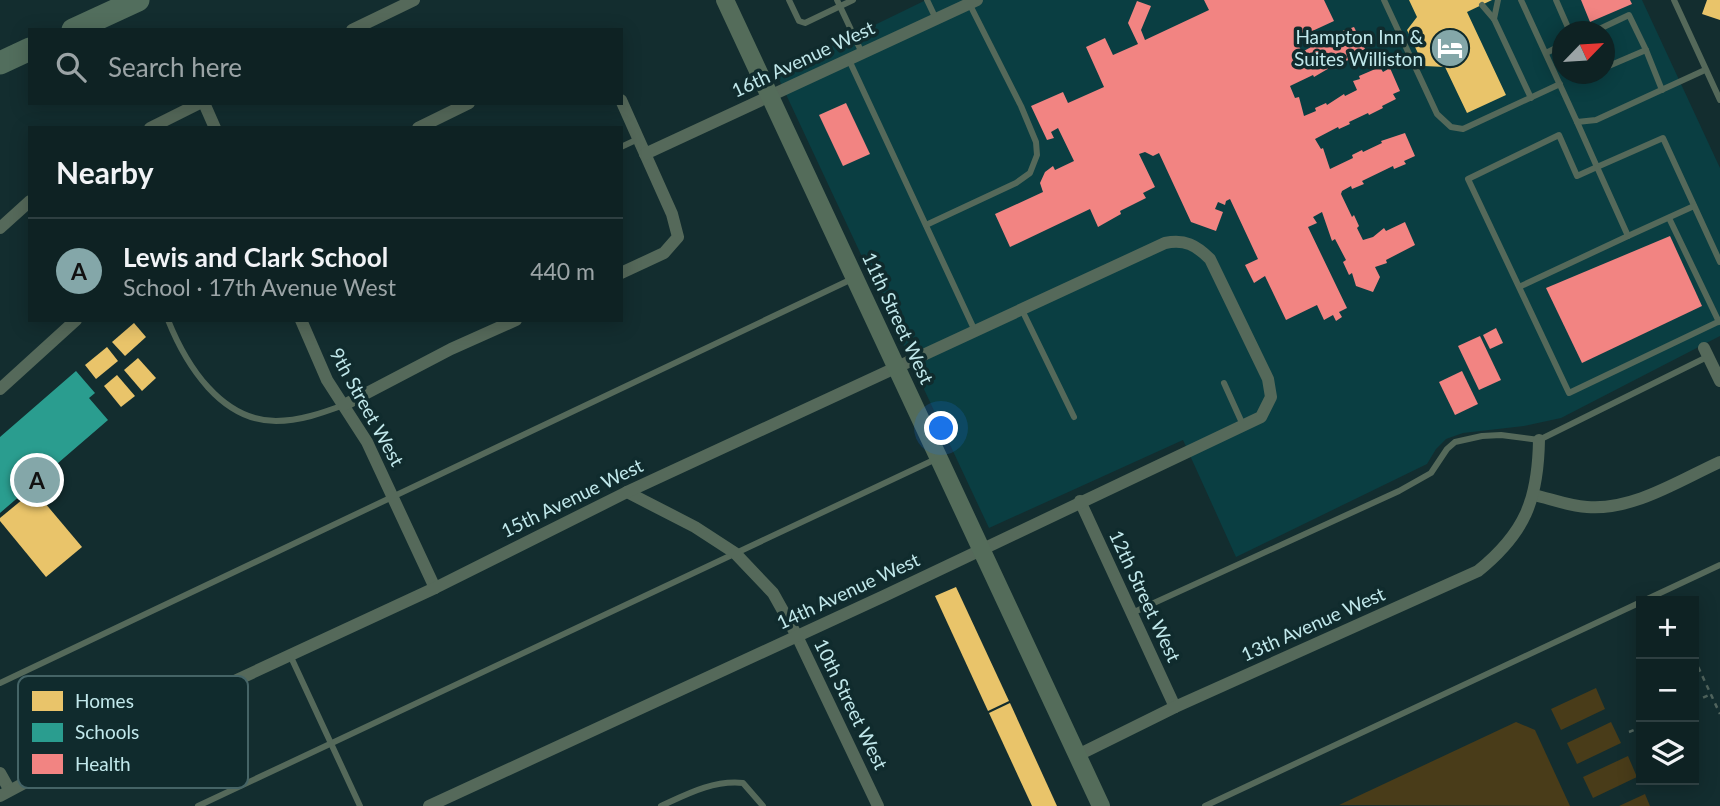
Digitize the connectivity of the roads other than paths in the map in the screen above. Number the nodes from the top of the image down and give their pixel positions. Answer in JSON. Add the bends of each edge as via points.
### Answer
{"nodes":[{"id":1,"x":138,"y":0,"type":"edge"},
{"id":2,"x":414,"y":0,"type":"edge"},
{"id":3,"x":725,"y":0,"type":"edge"},
{"id":4,"x":789,"y":0,"type":"edge"},
{"id":5,"x":853,"y":0,"type":"edge"},
{"id":6,"x":927,"y":0,"type":"edge"},
{"id":7,"x":1384,"y":0,"type":"edge"},
{"id":8,"x":1498,"y":0,"type":"edge"},
{"id":9,"x":1521,"y":0,"type":"edge"},
{"id":10,"x":1556,"y":0,"type":"edge"},
{"id":11,"x":1674,"y":0,"type":"edge"},
{"id":12,"x":971,"y":1,"type":"edge"},
{"id":13,"x":839,"y":3,"type":"edge"},
{"id":14,"x":1482,"y":5,"type":"dead end"},
{"id":15,"x":936,"y":19,"type":"junction"},
{"id":16,"x":1494,"y":19,"type":"junction"},
{"id":17,"x":1565,"y":21,"type":"edge"},
{"id":18,"x":1615,"y":22,"type":"edge"},
{"id":19,"x":77,"y":28,"type":"edge"},
{"id":20,"x":356,"y":28,"type":"edge"},
{"id":21,"x":28,"y":50,"type":"edge"},
{"id":22,"x":1552,"y":50,"type":"edge"},
{"id":23,"x":1646,"y":50,"type":"junction"},
{"id":24,"x":862,"y":53,"type":"junction"},
{"id":25,"x":1546,"y":53,"type":"junction"},
{"id":26,"x":849,"y":60,"type":"junction"},
{"id":27,"x":0,"y":63,"type":"edge"},
{"id":28,"x":1615,"y":64,"type":"edge"},
{"id":29,"x":1552,"y":66,"type":"edge"},
{"id":30,"x":1705,"y":70,"type":"junction"},
{"id":31,"x":1560,"y":84,"type":"joint"},
{"id":32,"x":1662,"y":90,"type":"junction"},
{"id":33,"x":770,"y":95,"type":"junction"},
{"id":34,"x":1719,"y":96,"type":"edge"},
{"id":35,"x":1531,"y":98,"type":"junction"},
{"id":36,"x":198,"y":105,"type":"edge"},
{"id":37,"x":203,"y":105,"type":"edge"},
{"id":38,"x":466,"y":105,"type":"edge"},
{"id":39,"x":623,"y":105,"type":"edge"},
{"id":40,"x":1577,"y":122,"type":"junction"},
{"id":41,"x":154,"y":126,"type":"edge"},
{"id":42,"x":214,"y":126,"type":"edge"},
{"id":43,"x":422,"y":126,"type":"edge"},
{"id":44,"x":638,"y":139,"type":"junction"},
{"id":45,"x":623,"y":146,"type":"edge"},
{"id":46,"x":645,"y":154,"type":"junction"},
{"id":47,"x":1597,"y":167,"type":"junction"},
{"id":48,"x":28,"y":203,"type":"edge"},
{"id":49,"x":1694,"y":206,"type":"junction"},
{"id":50,"x":1669,"y":218,"type":"junction"},
{"id":51,"x":926,"y":225,"type":"junction"},
{"id":52,"x":0,"y":228,"type":"edge"},
{"id":53,"x":1628,"y":236,"type":"junction"},
{"id":54,"x":1720,"y":262,"type":"edge"},
{"id":55,"x":623,"y":271,"type":"edge"},
{"id":56,"x":856,"y":278,"type":"junction"},
{"id":57,"x":1519,"y":287,"type":"junction"},
{"id":58,"x":1022,"y":310,"type":"junction"},
{"id":59,"x":74,"y":322,"type":"edge"},
{"id":60,"x":169,"y":322,"type":"edge"},
{"id":61,"x":302,"y":322,"type":"edge"},
{"id":62,"x":512,"y":322,"type":"edge"},
{"id":63,"x":1720,"y":322,"type":"edge"},
{"id":64,"x":975,"y":331,"type":"junction"},
{"id":65,"x":1697,"y":333,"type":"junction"},
{"id":66,"x":1706,"y":352,"type":"junction"},
{"id":67,"x":897,"y":367,"type":"junction"},
{"id":68,"x":1720,"y":381,"type":"edge"},
{"id":69,"x":1224,"y":383,"type":"dead end"},
{"id":70,"x":0,"y":388,"type":"edge"},
{"id":71,"x":1271,"y":397,"type":"joint"},
{"id":72,"x":344,"y":405,"type":"junction"},
{"id":73,"x":1074,"y":417,"type":"dead end"},
{"id":74,"x":1244,"y":427,"type":"junction"},
{"id":75,"x":1539,"y":440,"type":"junction"},
{"id":76,"x":940,"y":457,"type":"junction"},
{"id":77,"x":1720,"y":462,"type":"edge"},
{"id":78,"x":627,"y":492,"type":"junction"},
{"id":79,"x":1534,"y":495,"type":"junction"},
{"id":80,"x":393,"y":497,"type":"junction"},
{"id":81,"x":1080,"y":501,"type":"junction"},
{"id":82,"x":982,"y":548,"type":"junction"},
{"id":83,"x":735,"y":553,"type":"junction"},
{"id":84,"x":1720,"y":565,"type":"edge"},
{"id":85,"x":435,"y":588,"type":"junction"},
{"id":86,"x":1655,"y":596,"type":"edge"},
{"id":87,"x":1636,"y":605,"type":"edge"},
{"id":88,"x":1132,"y":613,"type":"junction"},
{"id":89,"x":797,"y":636,"type":"junction"},
{"id":90,"x":290,"y":655,"type":"junction"},
{"id":91,"x":245,"y":676,"type":"edge"},
{"id":92,"x":0,"y":682,"type":"edge"},
{"id":93,"x":1175,"y":707,"type":"junction"},
{"id":94,"x":331,"y":744,"type":"junction"},
{"id":95,"x":1078,"y":755,"type":"junction"},
{"id":96,"x":0,"y":773,"type":"edge"},
{"id":97,"x":248,"y":783,"type":"edge"},
{"id":98,"x":237,"y":788,"type":"edge"},
{"id":99,"x":4,"y":792,"type":"edge"},
{"id":100,"x":198,"y":806,"type":"edge"},
{"id":101,"x":360,"y":806,"type":"edge"},
{"id":102,"x":429,"y":806,"type":"edge"},
{"id":103,"x":661,"y":806,"type":"edge"},
{"id":104,"x":764,"y":806,"type":"edge"},
{"id":105,"x":878,"y":806,"type":"edge"},
{"id":106,"x":1101,"y":806,"type":"edge"},
{"id":107,"x":1205,"y":806,"type":"edge"}],
"edges":[{"from":1,"to":19,"type":"highway"},
{"from":2,"to":20,"type":"street"},
{"from":3,"to":33,"type":"main road","name":"11th Street West"},
{"from":4,"to":13,"type":"lane","via":[[799,21],[805,23]]},
{"from":5,"to":13,"type":"lane"},
{"from":6,"to":15,"type":"lane"},
{"from":7,"to":35,"type":"lane","via":[[1437,114],[1451,127],[1463,129]]},
{"from":8,"to":16,"type":"lane"},
{"from":9,"to":25,"type":"lane"},
{"from":10,"to":17,"type":"lane"},
{"from":11,"to":30,"type":"lane"},
{"from":12,"to":15,"type":"street","name":"16th Avenue West"},
{"from":12,"to":51,"type":"lane","via":[[1021,106],[1037,155],[1030,173],[1016,183]]},
{"from":13,"to":24,"type":"lane"},
{"from":14,"to":16,"type":"lane"},
{"from":15,"to":24,"type":"street","name":"16th Avenue West"},
{"from":16,"to":35,"type":"lane"},
{"from":18,"to":23,"type":"lane","via":[[1629,15]]},
{"from":21,"to":27,"type":"highway"},
{"from":22,"to":25,"type":"lane"},
{"from":23,"to":28,"type":"lane"},
{"from":23,"to":32,"type":"lane"},
{"from":24,"to":26,"type":"street","name":"16th Avenue West"},
{"from":25,"to":29,"type":"lane"},
{"from":26,"to":33,"type":"street","name":"16th Avenue West"},
{"from":26,"to":51,"type":"lane"},
{"from":30,"to":32,"type":"lane"},
{"from":30,"to":34,"type":"lane"},
{"from":31,"to":35,"type":"lane"},
{"from":31,"to":40,"type":"lane"},
{"from":32,"to":40,"type":"lane","via":[[1597,120]]},
{"from":33,"to":46,"type":"street","name":"16th Avenue West"},
{"from":33,"to":56,"type":"main road","name":"11th Street West"},
{"from":36,"to":41,"type":"street"},
{"from":37,"to":42,"type":"street"},
{"from":38,"to":43,"type":"street"},
{"from":39,"to":44,"type":"street"},
{"from":40,"to":47,"type":"lane"},
{"from":44,"to":45,"type":"lane"},
{"from":44,"to":46,"type":"street"},
{"from":46,"to":55,"type":"street","via":[[678,237],[664,253]]},
{"from":47,"to":49,"type":"lane","via":[[1662,138]]},
{"from":47,"to":53,"type":"lane"},
{"from":47,"to":57,"type":"lane","via":[[1577,176],[1559,135],[1468,179]]},
{"from":48,"to":52,"type":"street"},
{"from":49,"to":50,"type":"lane"},
{"from":49,"to":54,"type":"lane"},
{"from":50,"to":53,"type":"lane"},
{"from":50,"to":63,"type":"lane"},
{"from":51,"to":64,"type":"lane"},
{"from":53,"to":57,"type":"lane"},
{"from":56,"to":67,"type":"main road","name":"11th Street West"},
{"from":56,"to":80,"type":"lane"},
{"from":57,"to":65,"type":"lane","via":[[1569,393]]},
{"from":58,"to":64,"type":"street","name":"15th Avenue West"},
{"from":58,"to":71,"type":"street","name":"15th Avenue West","via":[[1165,243],[1197,246],[1210,259],[1268,379]]},
{"from":58,"to":73,"type":"lane"},
{"from":59,"to":70,"type":"street"},
{"from":60,"to":72,"type":"lane","via":[[215,396],[242,414],[295,420]]},
{"from":61,"to":72,"type":"street","name":"9th Street West","via":[[327,380]]},
{"from":62,"to":72,"type":"street"},
{"from":63,"to":65,"type":"lane"},
{"from":64,"to":67,"type":"street","name":"15th Avenue West"},
{"from":65,"to":66,"type":"lane"},
{"from":66,"to":68,"type":"street"},
{"from":66,"to":75,"type":"lane"},
{"from":67,"to":76,"type":"main road","name":"11th Street West"},
{"from":67,"to":78,"type":"street","name":"15th Avenue West"},
{"from":69,"to":74,"type":"lane"},
{"from":71,"to":74,"type":"street","name":"14th Avenue West","via":[[1261,417]]},
{"from":72,"to":80,"type":"street","name":"9th Street West","via":[[368,442]]},
{"from":74,"to":81,"type":"street","name":"14th Avenue West"},
{"from":75,"to":79,"type":"street","name":"13th Avenue West"},
{"from":75,"to":88,"type":"lane","via":[[1501,435],[1455,442],[1431,473],[1399,491]]},
{"from":76,"to":82,"type":"main road","name":"11th Street West"},
{"from":76,"to":83,"type":"lane"},
{"from":77,"to":79,"type":"street","via":[[1618,506],[1587,507]]},
{"from":78,"to":83,"type":"street","name":"10th Street West"},
{"from":78,"to":85,"type":"street","name":"15th Avenue West"},
{"from":79,"to":93,"type":"street","name":"13th Avenue West","via":[[1522,523],[1501,552],[1478,571]]},
{"from":80,"to":85,"type":"street","name":"9th Street West"},
{"from":80,"to":92,"type":"lane"},
{"from":81,"to":82,"type":"street","name":"14th Avenue West"},
{"from":81,"to":88,"type":"street","name":"12th Street West"},
{"from":82,"to":89,"type":"street","name":"14th Avenue West"},
{"from":82,"to":95,"type":"main road","name":"11th Street West"},
{"from":83,"to":89,"type":"street","name":"10th Street West","via":[[773,593]]},
{"from":83,"to":94,"type":"lane"},
{"from":84,"to":86,"type":"lane"},
{"from":85,"to":90,"type":"street","name":"15th Avenue West"},
{"from":87,"to":107,"type":"lane"},
{"from":88,"to":93,"type":"street","name":"12th Street West"},
{"from":89,"to":102,"type":"street","name":"14th Avenue West"},
{"from":89,"to":105,"type":"street","name":"10th Street West"},
{"from":90,"to":91,"type":"street","name":"15th Avenue West"},
{"from":90,"to":94,"type":"lane"},
{"from":93,"to":95,"type":"street","name":"13th Avenue West"},
{"from":94,"to":97,"type":"lane"},
{"from":94,"to":101,"type":"lane"},
{"from":95,"to":106,"type":"main road","name":"11th Street West"},
{"from":96,"to":99,"type":"street"},
{"from":98,"to":100,"type":"lane"},
{"from":103,"to":104,"type":"lane","via":[[726,781],[743,783]]}]}
